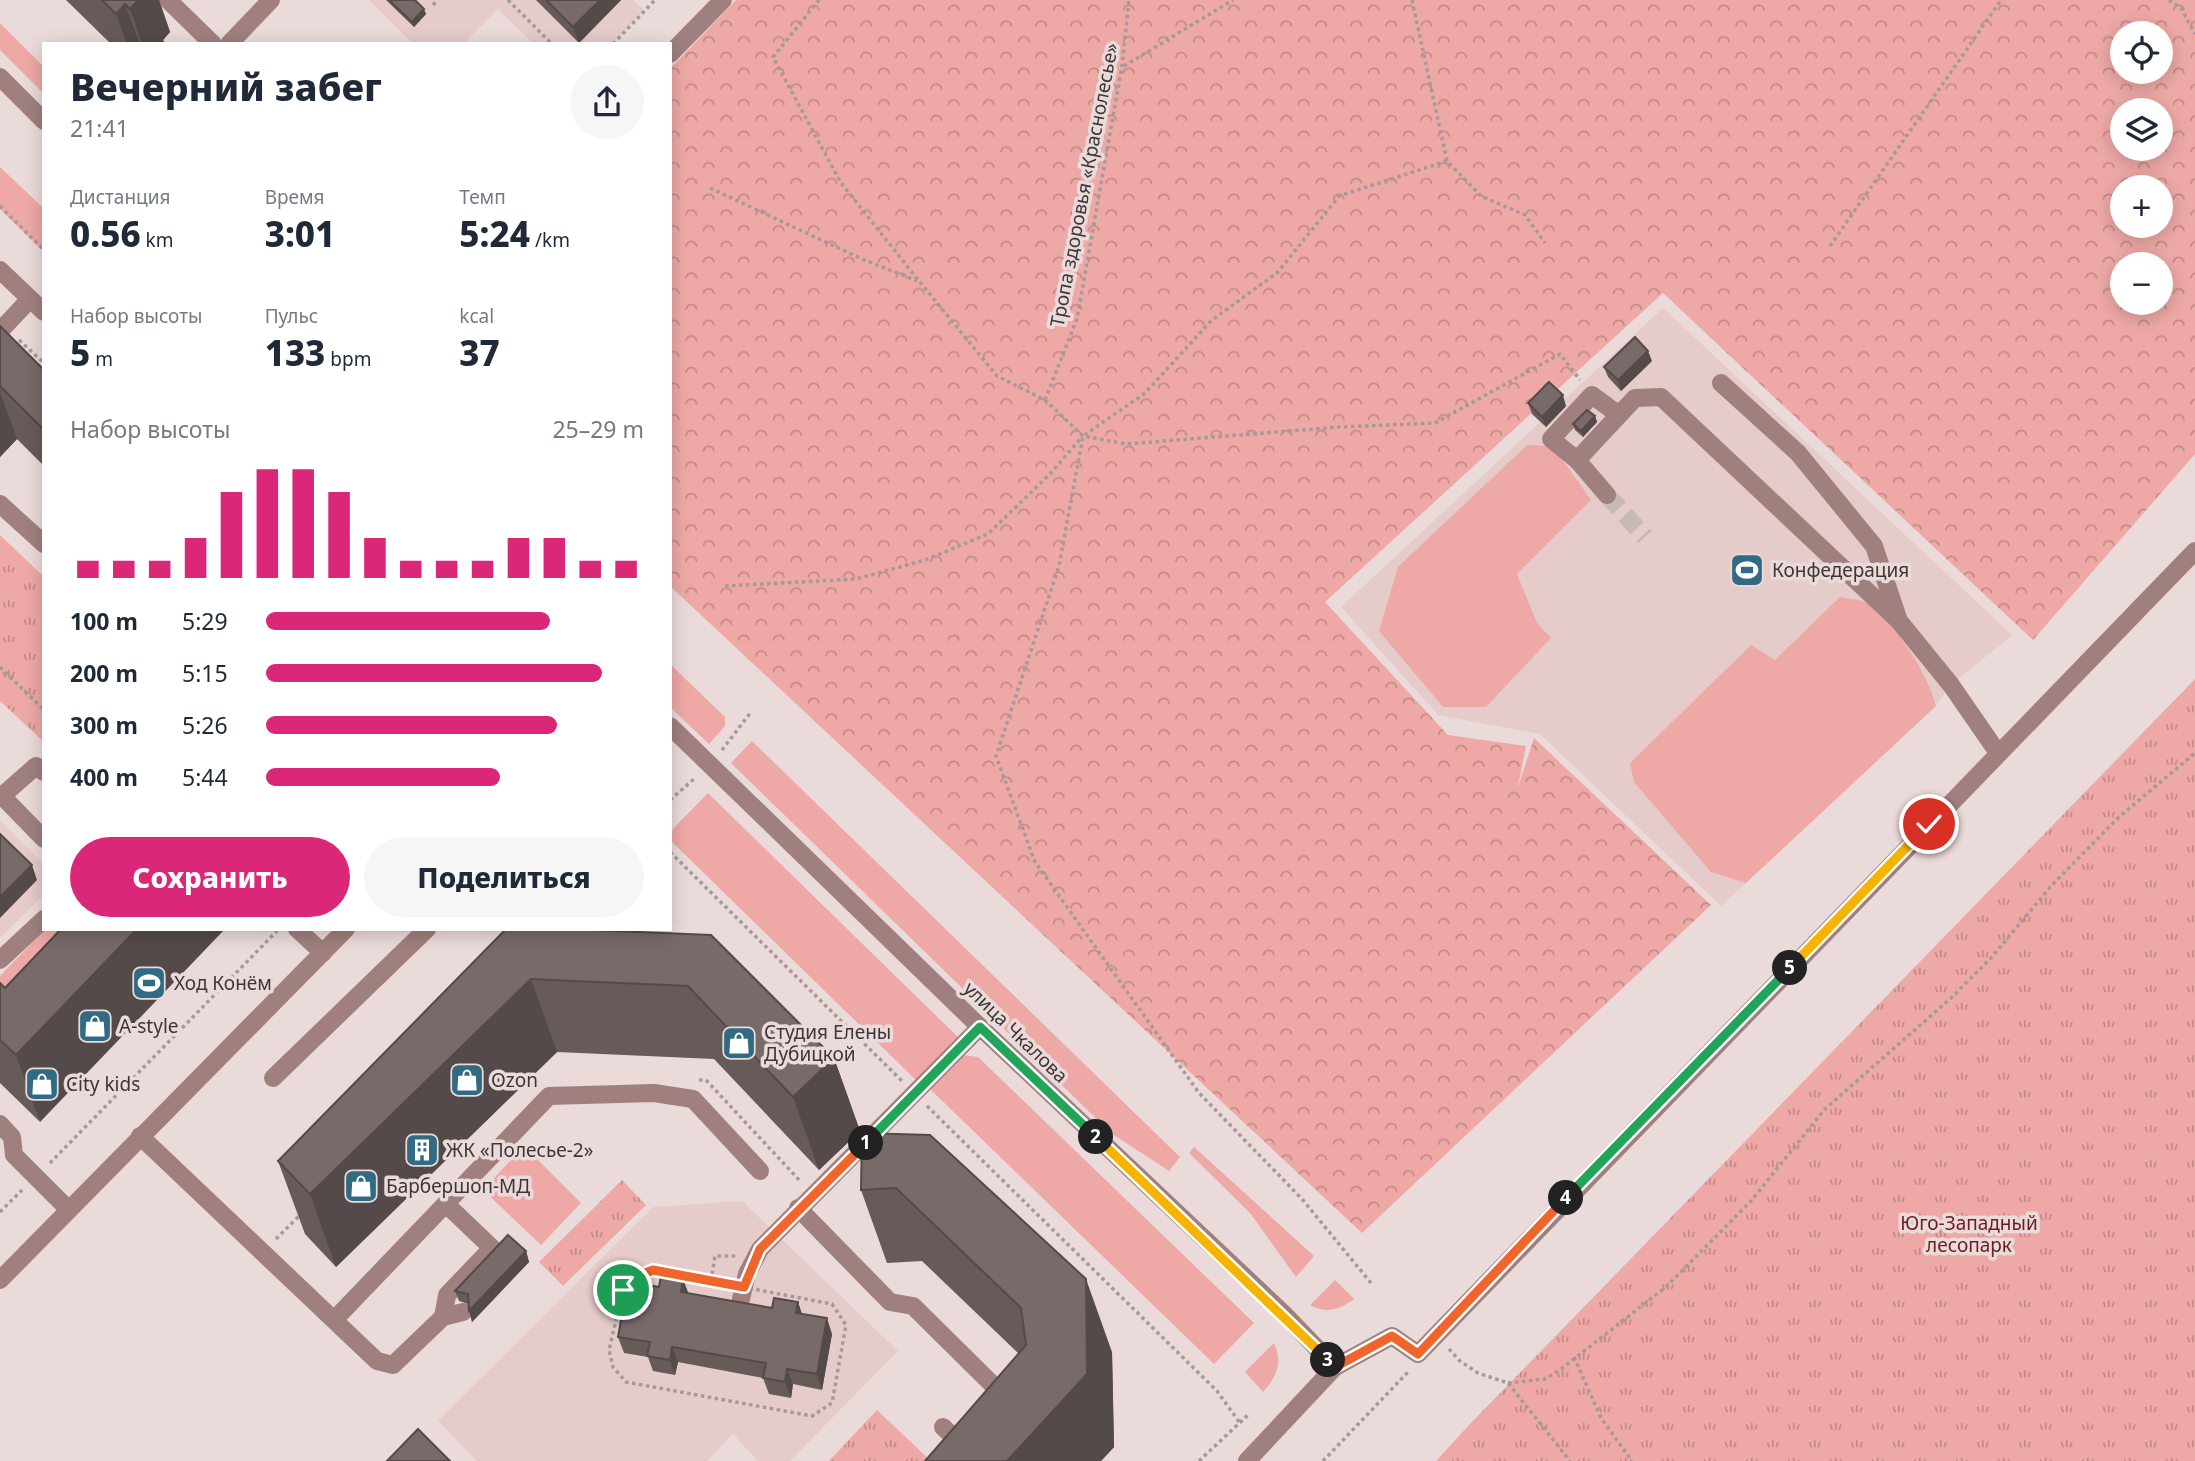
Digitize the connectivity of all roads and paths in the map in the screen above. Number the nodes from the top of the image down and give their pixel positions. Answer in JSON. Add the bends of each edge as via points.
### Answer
{"nodes":[{"id":1,"x":168,"y":0,"type":"edge"},
{"id":2,"x":271,"y":0,"type":"edge"},
{"id":3,"x":438,"y":0,"type":"edge"},
{"id":4,"x":508,"y":0,"type":"edge"},
{"id":5,"x":655,"y":0,"type":"edge"},
{"id":6,"x":819,"y":0,"type":"edge"},
{"id":7,"x":1129,"y":0,"type":"edge"},
{"id":8,"x":1233,"y":0,"type":"edge"},
{"id":9,"x":1412,"y":0,"type":"edge"},
{"id":10,"x":2001,"y":0,"type":"edge"},
{"id":11,"x":2169,"y":0,"type":"edge"},
{"id":12,"x":721,"y":1,"type":"edge"},
{"id":13,"x":433,"y":5,"type":"dead end"},
{"id":14,"x":2195,"y":34,"type":"edge"},
{"id":15,"x":211,"y":42,"type":"edge"},
{"id":16,"x":231,"y":42,"type":"edge"},
{"id":17,"x":550,"y":42,"type":"edge"},
{"id":18,"x":615,"y":42,"type":"edge"},
{"id":19,"x":672,"y":52,"type":"edge"},
{"id":20,"x":1122,"y":66,"type":"junction"},
{"id":21,"x":0,"y":76,"type":"edge"},
{"id":22,"x":42,"y":119,"type":"edge"},
{"id":23,"x":1447,"y":161,"type":"junction"},
{"id":24,"x":710,"y":188,"type":"dead end"},
{"id":25,"x":0,"y":206,"type":"edge"},
{"id":26,"x":1545,"y":243,"type":"dead end"},
{"id":27,"x":1830,"y":246,"type":"dead end"},
{"id":28,"x":42,"y":248,"type":"edge"},
{"id":29,"x":0,"y":270,"type":"edge"},
{"id":30,"x":919,"y":281,"type":"junction"},
{"id":31,"x":30,"y":299,"type":"junction"},
{"id":32,"x":42,"y":310,"type":"edge"},
{"id":33,"x":2,"y":329,"type":"edge"},
{"id":34,"x":42,"y":361,"type":"edge"},
{"id":35,"x":1721,"y":383,"type":"dead end"},
{"id":36,"x":1592,"y":395,"type":"junction"},
{"id":37,"x":1045,"y":400,"type":"junction"},
{"id":38,"x":1619,"y":415,"type":"junction"},
{"id":39,"x":1083,"y":436,"type":"junction"},
{"id":40,"x":1577,"y":460,"type":"junction"},
{"id":41,"x":1608,"y":495,"type":"tunnel mouth"},
{"id":42,"x":0,"y":504,"type":"edge"},
{"id":43,"x":42,"y":542,"type":"edge"},
{"id":44,"x":2195,"y":551,"type":"edge"},
{"id":45,"x":725,"y":586,"type":"dead end"},
{"id":46,"x":1899,"y":621,"type":"junction"},
{"id":47,"x":0,"y":667,"type":"edge"},
{"id":48,"x":42,"y":708,"type":"edge"},
{"id":49,"x":672,"y":728,"type":"edge"},
{"id":50,"x":1997,"y":753,"type":"junction"},
{"id":51,"x":2195,"y":753,"type":"edge"},
{"id":52,"x":42,"y":770,"type":"edge"},
{"id":53,"x":1,"y":795,"type":"edge"},
{"id":54,"x":42,"y":837,"type":"edge"},
{"id":55,"x":672,"y":854,"type":"edge"},
{"id":56,"x":42,"y":921,"type":"edge"},
{"id":57,"x":277,"y":931,"type":"edge"},
{"id":58,"x":299,"y":931,"type":"edge"},
{"id":59,"x":344,"y":931,"type":"edge"},
{"id":60,"x":425,"y":931,"type":"edge"},
{"id":61,"x":323,"y":953,"type":"junction"},
{"id":62,"x":0,"y":960,"type":"edge"},
{"id":63,"x":980,"y":1027,"type":"junction"},
{"id":64,"x":273,"y":1078,"type":"dead end"},
{"id":65,"x":915,"y":1094,"type":"junction"},
{"id":66,"x":0,"y":1124,"type":"edge"},
{"id":67,"x":140,"y":1136,"type":"junction"},
{"id":68,"x":760,"y":1171,"type":"dead end"},
{"id":69,"x":36,"y":1177,"type":"junction"},
{"id":70,"x":447,"y":1205,"type":"junction"},
{"id":71,"x":798,"y":1208,"type":"junction"},
{"id":72,"x":68,"y":1209,"type":"junction"},
{"id":73,"x":0,"y":1212,"type":"edge"},
{"id":74,"x":302,"y":1212,"type":"edge"},
{"id":75,"x":262,"y":1253,"type":"junction"},
{"id":76,"x":0,"y":1280,"type":"edge"},
{"id":77,"x":1371,"y":1283,"type":"dead end"},
{"id":78,"x":743,"y":1293,"type":"junction"},
{"id":79,"x":463,"y":1312,"type":"dead end"},
{"id":80,"x":443,"y":1317,"type":"junction"},
{"id":81,"x":335,"y":1319,"type":"junction"},
{"id":82,"x":1443,"y":1341,"type":"dead end"},
{"id":83,"x":1574,"y":1357,"type":"junction"},
{"id":84,"x":1414,"y":1366,"type":"dead end"},
{"id":85,"x":1335,"y":1367,"type":"junction"},
{"id":86,"x":1508,"y":1383,"type":"junction"},
{"id":87,"x":1250,"y":1414,"type":"dead end"},
{"id":88,"x":1005,"y":1421,"type":"edge"},
{"id":89,"x":1240,"y":1423,"type":"junction"},
{"id":90,"x":943,"y":1427,"type":"dead end"},
{"id":91,"x":986,"y":1451,"type":"edge"},
{"id":92,"x":1199,"y":1461,"type":"edge"},
{"id":93,"x":1247,"y":1461,"type":"edge"},
{"id":94,"x":1323,"y":1461,"type":"edge"},
{"id":95,"x":1570,"y":1461,"type":"edge"},
{"id":96,"x":1632,"y":1461,"type":"edge"}],
"edges":[{"from":1,"to":15,"type":"street"},
{"from":2,"to":16,"type":"street"},
{"from":3,"to":13,"type":"path"},
{"from":4,"to":17,"type":"path"},
{"from":5,"to":18,"type":"path"},
{"from":6,"to":30,"type":"path","via":[[773,57],[841,183]]},
{"from":7,"to":20,"type":"path","name":"Тропа здоровья «Краснолесье»"},
{"from":8,"to":20,"type":"path"},
{"from":9,"to":23,"type":"path"},
{"from":10,"to":27,"type":"path"},
{"from":11,"to":14,"type":"path","via":[[2181,8]]},
{"from":12,"to":19,"type":"street"},
{"from":20,"to":37,"type":"path","name":"Тропа здоровья «Краснолесье»","via":[[1077,319]]},
{"from":21,"to":22,"type":"street"},
{"from":23,"to":26,"type":"path","via":[[1482,196],[1525,215]]},
{"from":23,"to":39,"type":"path","via":[[1339,196],[1278,272],[1211,321],[1144,394]]},
{"from":24,"to":30,"type":"path","via":[[862,260]]},
{"from":25,"to":28,"type":"path"},
{"from":29,"to":31,"type":"street"},
{"from":30,"to":37,"type":"path","via":[[997,376]]},
{"from":31,"to":32,"type":"street"},
{"from":31,"to":33,"type":"street"},
{"from":33,"to":34,"type":"path"},
{"from":35,"to":46,"type":"street","via":[[1798,453],[1874,547]]},
{"from":36,"to":38,"type":"street"},
{"from":36,"to":39,"type":"path","via":[[1560,354],[1435,423],[1126,444]]},
{"from":36,"to":40,"type":"street","via":[[1551,439]]},
{"from":37,"to":39,"type":"path"},
{"from":38,"to":40,"type":"street"},
{"from":38,"to":46,"type":"street","via":[[1635,398],[1661,397]]},
{"from":39,"to":45,"type":"path","via":[[988,534],[938,555],[856,579]]},
{"from":39,"to":77,"type":"path","via":[[1059,566],[996,756],[1035,862],[1105,961],[1199,1093],[1302,1199]]},
{"from":40,"to":41,"type":"street"},
{"from":42,"to":43,"type":"street"},
{"from":44,"to":50,"type":"street"},
{"from":46,"to":50,"type":"street","via":[[1951,685]]},
{"from":47,"to":48,"type":"path"},
{"from":49,"to":63,"type":"street","name":"улица Чкалова"},
{"from":50,"to":85,"type":"street","via":[[1418,1354],[1392,1336]]},
{"from":51,"to":83,"type":"path","via":[[2119,817],[1975,974],[1825,1109],[1751,1201],[1666,1287]]},
{"from":52,"to":53,"type":"street","via":[[36,766]]},
{"from":53,"to":54,"type":"street"},
{"from":55,"to":65,"type":"path"},
{"from":56,"to":62,"type":"street"},
{"from":57,"to":69,"type":"path"},
{"from":58,"to":61,"type":"street"},
{"from":59,"to":61,"type":"street"},
{"from":60,"to":64,"type":"street"},
{"from":61,"to":67,"type":"street"},
{"from":63,"to":65,"type":"street"},
{"from":63,"to":85,"type":"street","name":"улица Чкалова"},
{"from":65,"to":71,"type":"street"},
{"from":65,"to":89,"type":"path","via":[[1217,1391]]},
{"from":66,"to":69,"type":"street","via":[[12,1137],[14,1155]]},
{"from":67,"to":72,"type":"street"},
{"from":67,"to":75,"type":"street"},
{"from":68,"to":70,"type":"street","via":[[693,1100],[654,1093],[550,1096]]},
{"from":69,"to":72,"type":"street"},
{"from":69,"to":73,"type":"path"},
{"from":70,"to":80,"type":"street","via":[[492,1248],[447,1295]]},
{"from":70,"to":81,"type":"street"},
{"from":71,"to":78,"type":"street","via":[[760,1249]]},
{"from":71,"to":88,"type":"street","via":[[890,1302],[913,1306],[1004,1396]]},
{"from":72,"to":76,"type":"street"},
{"from":74,"to":75,"type":"path"},
{"from":75,"to":81,"type":"street"},
{"from":78,"to":78,"type":"path","via":[[831,1304],[846,1325],[832,1403],[812,1416],[626,1382],[613,1367],[609,1350],[623,1290],[632,1278],[653,1270]]},
{"from":79,"to":80,"type":"street"},
{"from":80,"to":81,"type":"street","via":[[393,1365],[377,1361]]},
{"from":82,"to":86,"type":"path","via":[[1478,1373]]},
{"from":83,"to":86,"type":"path","via":[[1545,1379]]},
{"from":83,"to":96,"type":"path","via":[[1601,1418]]},
{"from":84,"to":94,"type":"path"},
{"from":85,"to":93,"type":"street"},
{"from":86,"to":95,"type":"path"},
{"from":87,"to":89,"type":"path"},
{"from":89,"to":92,"type":"path"},
{"from":90,"to":91,"type":"street","via":[[977,1460]]}]}
